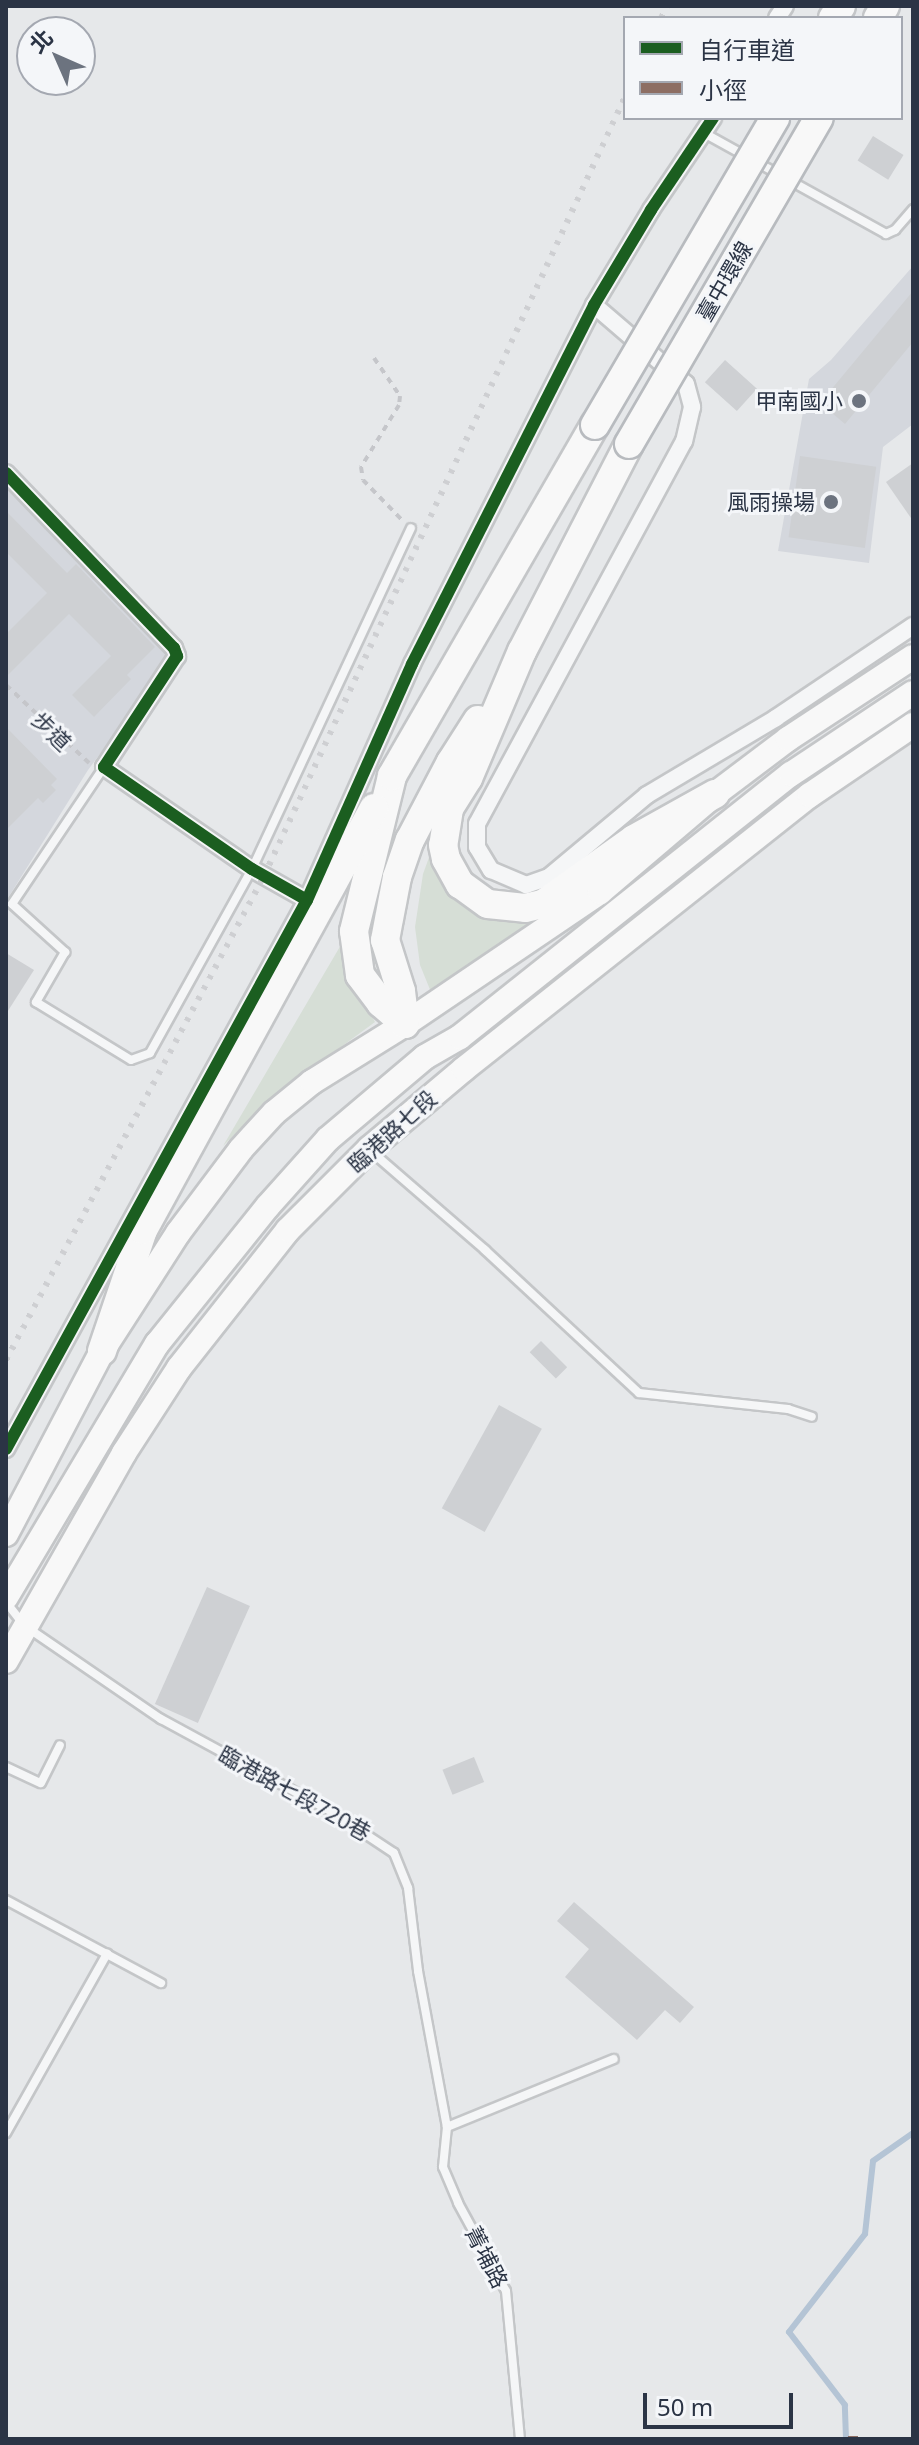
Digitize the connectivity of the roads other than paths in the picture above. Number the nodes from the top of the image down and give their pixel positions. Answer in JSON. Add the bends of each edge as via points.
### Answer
{"nodes":[{"id":1,"x":774,"y":120,"type":"edge"},
{"id":2,"x":818,"y":120,"type":"edge"},
{"id":3,"x":708,"y":125,"type":"edge"},
{"id":4,"x":913,"y":209,"type":"edge"},
{"id":5,"x":594,"y":305,"type":"junction"},
{"id":6,"x":6,"y":473,"type":"edge"},
{"id":7,"x":411,"y":528,"type":"road end"},
{"id":8,"x":913,"y":626,"type":"edge"},
{"id":9,"x":522,"y":651,"type":"junction"},
{"id":10,"x":913,"y":657,"type":"edge"},
{"id":11,"x":913,"y":693,"type":"edge"},
{"id":12,"x":913,"y":725,"type":"edge"},
{"id":13,"x":104,"y":767,"type":"junction"},
{"id":14,"x":791,"y":774,"type":"junction"},
{"id":15,"x":392,"y":776,"type":"junction"},
{"id":16,"x":715,"y":794,"type":"junction"},
{"id":17,"x":810,"y":795,"type":"junction"},
{"id":18,"x":252,"y":869,"type":"junction"},
{"id":19,"x":307,"y":900,"type":"junction"},
{"id":20,"x":405,"y":1024,"type":"junction"},
{"id":21,"x":425,"y":1057,"type":"junction"},
{"id":22,"x":369,"y":1149,"type":"junction"},
{"id":23,"x":102,"y":1351,"type":"junction"},
{"id":24,"x":812,"y":1417,"type":"dead end"},
{"id":25,"x":6,"y":1449,"type":"edge"},
{"id":26,"x":6,"y":1534,"type":"edge"},
{"id":27,"x":6,"y":1599,"type":"edge"},
{"id":28,"x":25,"y":1626,"type":"junction"},
{"id":29,"x":6,"y":1661,"type":"edge"},
{"id":30,"x":60,"y":1745,"type":"dead end"},
{"id":31,"x":6,"y":1767,"type":"edge"},
{"id":32,"x":6,"y":1900,"type":"edge"},
{"id":33,"x":107,"y":1954,"type":"junction"},
{"id":34,"x":161,"y":1983,"type":"dead end"},
{"id":35,"x":614,"y":2059,"type":"dead end"},
{"id":36,"x":447,"y":2127,"type":"junction"},
{"id":37,"x":6,"y":2133,"type":"edge"},
{"id":38,"x":520,"y":2439,"type":"edge"}],
"edges":[{"from":1,"to":15,"type":"highway","name":"臺中環線","bridge":true},
{"from":2,"to":9,"type":"highway","name":"臺中環線","bridge":true,"via":[[629,444]]},
{"from":3,"to":4,"type":"lane","via":[[886,234]]},
{"from":3,"to":5,"type":"street"},
{"from":5,"to":8,"type":"street","via":[[686,384],[692,407],[684,441],[477,824],[477,847],[491,870],[526,885],[549,877],[647,795],[776,718]]},
{"from":5,"to":19,"type":"street","via":[[412,664]]},
{"from":6,"to":13,"type":"street","via":[[177,656]]},
{"from":7,"to":18,"type":"lane"},
{"from":9,"to":16,"type":"highway","via":[[468,778],[449,809],[446,859],[460,884],[474,895],[508,907],[543,904],[634,839]]},
{"from":9,"to":20,"type":"highway","via":[[451,762],[397,877],[385,940]]},
{"from":10,"to":16,"type":"main road"},
{"from":11,"to":14,"type":"main road","name":"臨港路七段"},
{"from":12,"to":17,"type":"main road","name":"臨港路七段"},
{"from":13,"to":18,"type":"street"},
{"from":13,"to":18,"type":"lane","via":[[12,904],[65,952],[36,1002],[131,1060],[150,1053]]},
{"from":14,"to":17,"type":"main road"},
{"from":14,"to":21,"type":"main road","name":"臨港路七段","via":[[460,1037]]},
{"from":15,"to":20,"type":"highway","via":[[354,931],[360,975]]},
{"from":15,"to":23,"type":"highway","via":[[143,1230]]},
{"from":16,"to":20,"type":"main road","via":[[600,892]]},
{"from":17,"to":22,"type":"main road","name":"臨港路七段"},
{"from":18,"to":19,"type":"street"},
{"from":19,"to":25,"type":"street"},
{"from":20,"to":21,"type":"main road"},
{"from":20,"to":23,"type":"main road","via":[[312,1082],[274,1113],[178,1233]]},
{"from":21,"to":27,"type":"main road","name":"臨港路七段","via":[[328,1139],[157,1344]]},
{"from":22,"to":24,"type":"lane","via":[[639,1393],[788,1409]]},
{"from":22,"to":28,"type":"main road","name":"臨港路七段","via":[[288,1230],[179,1368]]},
{"from":23,"to":26,"type":"main road"},
{"from":27,"to":28,"type":"lane","name":"臨港路七段720巷"},
{"from":28,"to":29,"type":"main road","name":"臨港路七段"},
{"from":28,"to":36,"type":"lane","name":"臨港路七段720巷","via":[[161,1719],[370,1834],[394,1853],[408,1888]]},
{"from":30,"to":31,"type":"lane","via":[[41,1783]]},
{"from":32,"to":33,"type":"lane"},
{"from":33,"to":34,"type":"lane"},
{"from":33,"to":37,"type":"lane"},
{"from":35,"to":36,"type":"lane"},
{"from":36,"to":38,"type":"lane","name":"菁埔路","via":[[443,2167],[506,2291]]}]}
